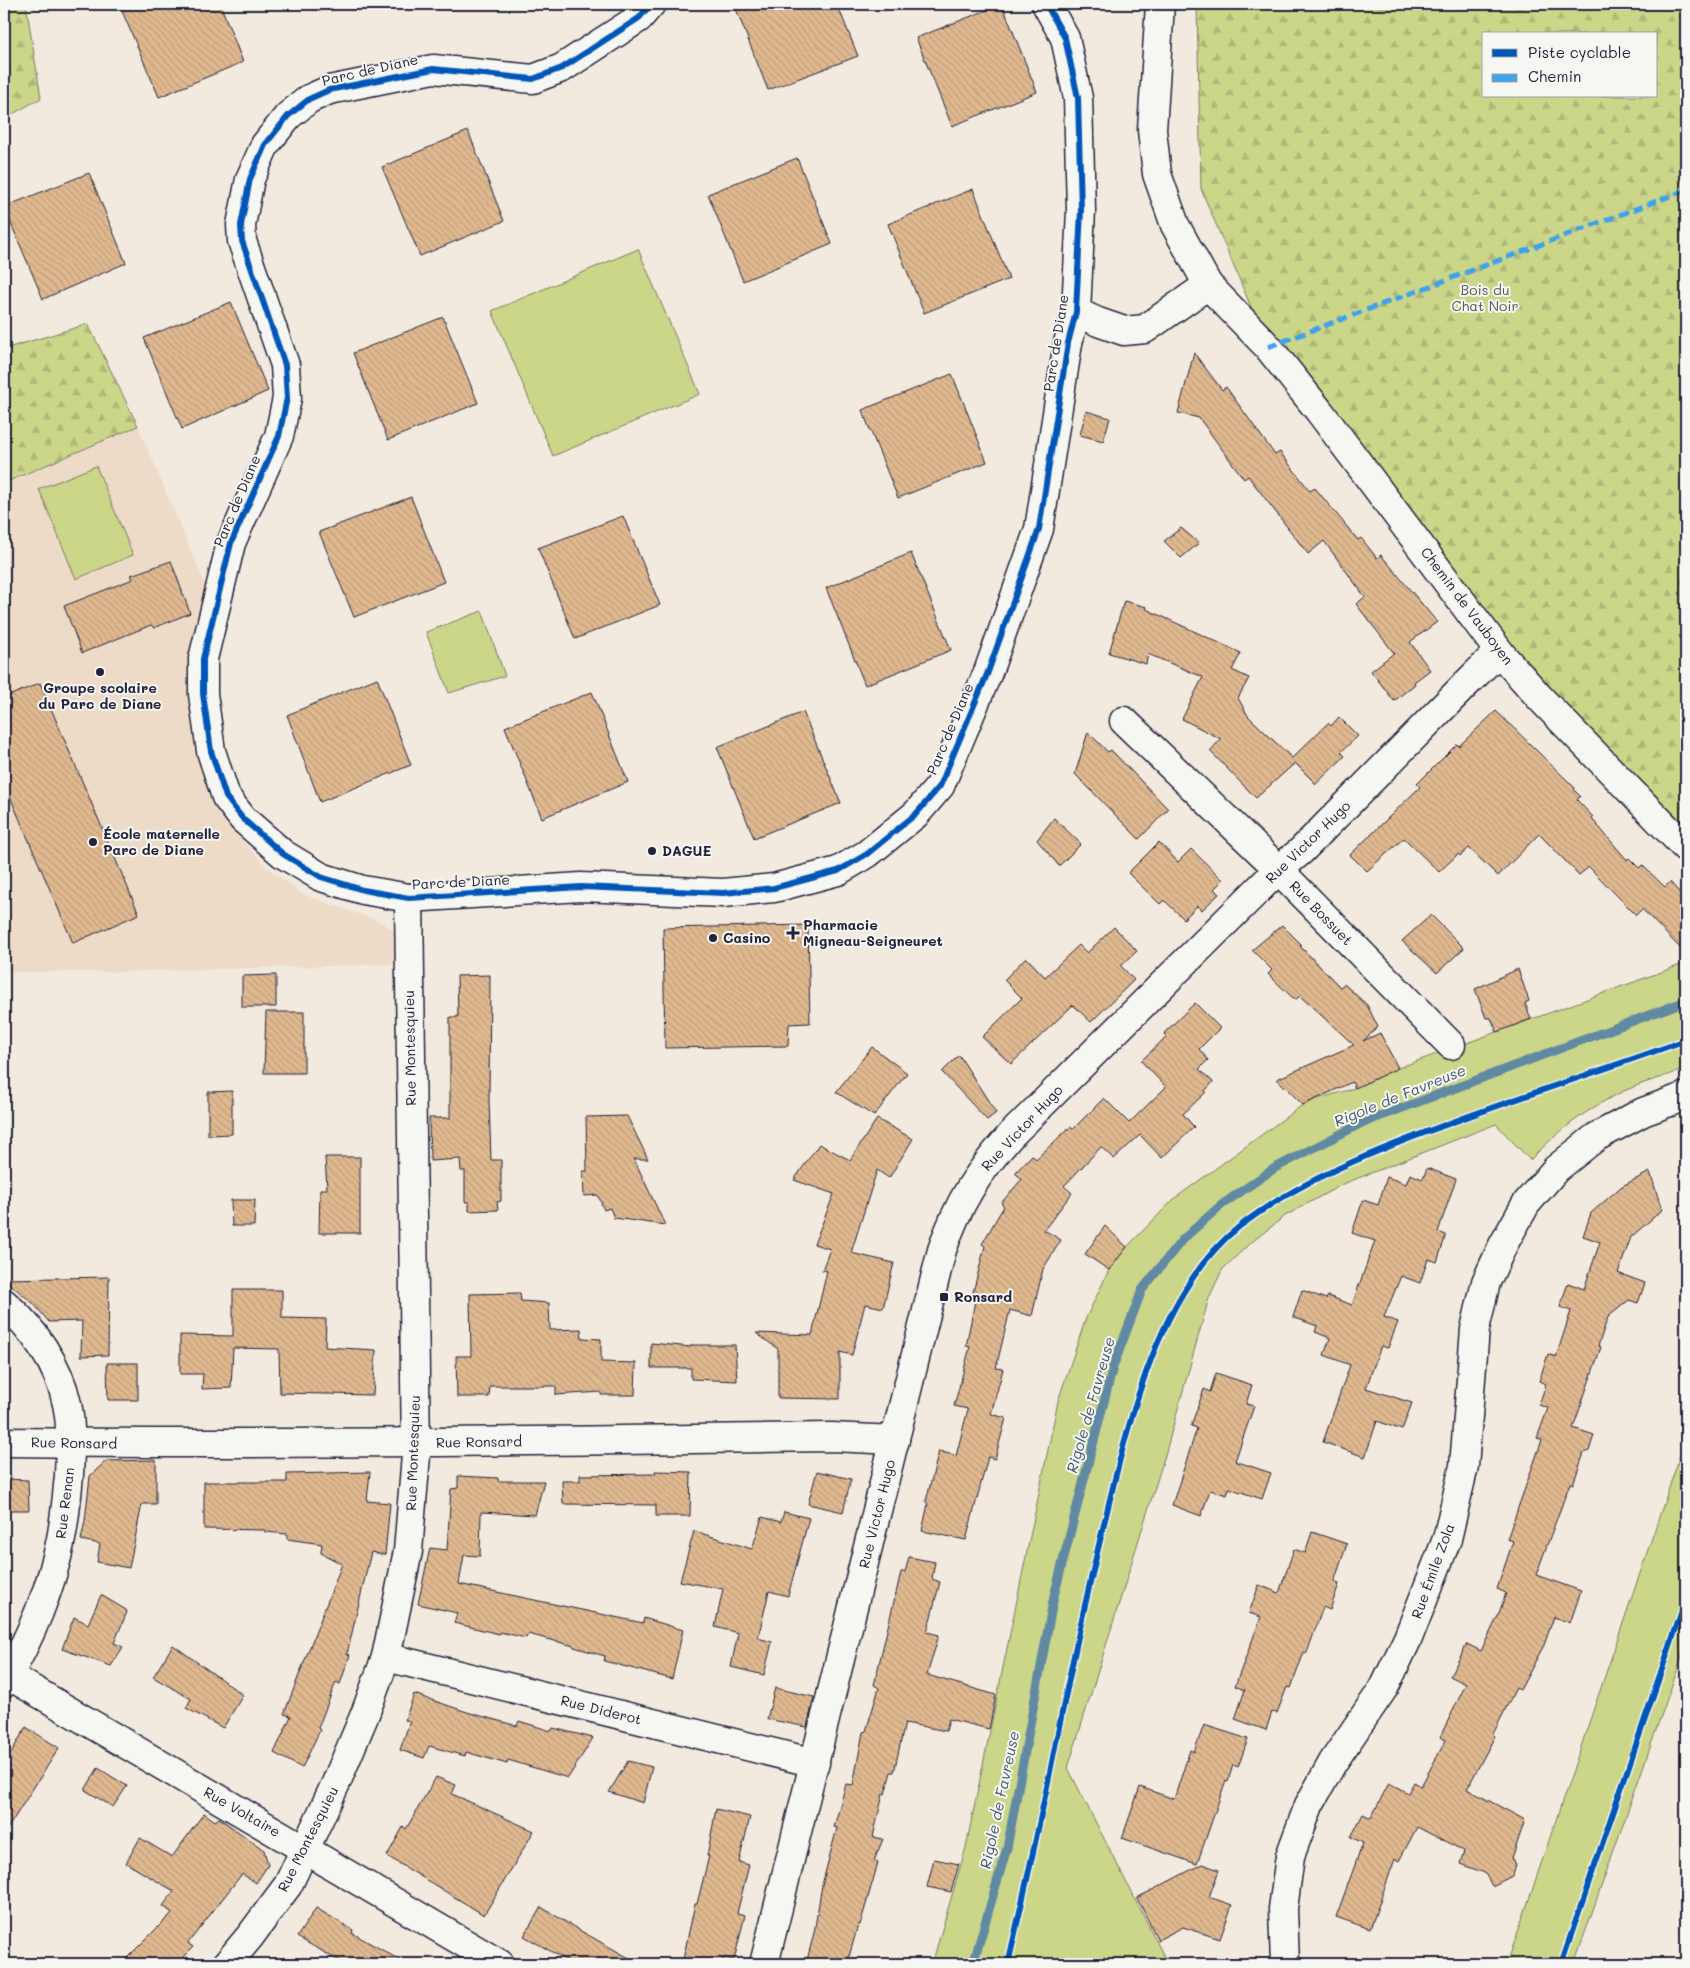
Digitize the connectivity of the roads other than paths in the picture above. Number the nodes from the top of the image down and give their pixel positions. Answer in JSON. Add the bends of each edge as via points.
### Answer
{"nodes":[{"id":1,"x":651,"y":4,"type":"edge"},
{"id":2,"x":1046,"y":4,"type":"edge"},
{"id":3,"x":1160,"y":4,"type":"edge"},
{"id":4,"x":1208,"y":285,"type":"junction"},
{"id":5,"x":1076,"y":312,"type":"junction"},
{"id":6,"x":1501,"y":654,"type":"junction"},
{"id":7,"x":1124,"y":721,"type":"dead end"},
{"id":8,"x":1686,"y":848,"type":"edge"},
{"id":9,"x":1278,"y":870,"type":"junction"},
{"id":10,"x":409,"y":898,"type":"junction"},
{"id":11,"x":1451,"y":1045,"type":"dead end"},
{"id":12,"x":1686,"y":1096,"type":"edge"},
{"id":13,"x":4,"y":1303,"type":"edge"},
{"id":14,"x":895,"y":1440,"type":"junction"},
{"id":15,"x":4,"y":1442,"type":"edge"},
{"id":16,"x":71,"y":1443,"type":"junction"},
{"id":17,"x":415,"y":1443,"type":"junction"},
{"id":18,"x":386,"y":1658,"type":"junction"},
{"id":19,"x":6,"y":1679,"type":"edge"},
{"id":20,"x":814,"y":1763,"type":"junction"},
{"id":21,"x":305,"y":1849,"type":"junction"},
{"id":22,"x":227,"y":1964,"type":"edge"},
{"id":23,"x":500,"y":1964,"type":"edge"},
{"id":24,"x":764,"y":1964,"type":"edge"},
{"id":25,"x":1285,"y":1964,"type":"edge"}],
"edges":[{"from":1,"to":10,"type":"street","name":"Parc de Diane","via":[[639,18],[562,68],[533,79],[433,69],[329,90],[309,99],[288,116],[265,145],[250,179],[241,225],[242,242],[285,365],[287,398],[278,436],[231,543],[203,659],[203,694],[211,751],[226,797],[243,819],[283,854],[321,877],[363,890]]},
{"from":2,"to":5,"type":"street","name":"Parc de Diane","via":[[1066,38],[1078,98],[1081,210]]},
{"from":3,"to":4,"type":"street","name":"Chemin de Vauboyen","via":[[1152,130],[1157,174],[1175,225]]},
{"from":4,"to":5,"type":"street","name":"Parc de Diane","via":[[1146,329],[1124,331]]},
{"from":4,"to":6,"type":"street","name":"Chemin de Vauboyen","via":[[1268,347],[1320,412]]},
{"from":5,"to":10,"type":"street","name":"Parc de Diane","via":[[1068,343],[1039,529],[988,672],[940,786],[916,814],[867,854],[838,871],[774,888],[723,893],[582,887]]},
{"from":6,"to":8,"type":"street","name":"Chemin de Vauboyen"},
{"from":6,"to":9,"type":"street","name":"Rue Victor Hugo","via":[[1490,660],[1301,851]]},
{"from":7,"to":9,"type":"street","name":"Rue Bossuet"},
{"from":9,"to":11,"type":"street","name":"Rue Bossuet"},
{"from":9,"to":14,"type":"street","name":"Rue Victor Hugo","via":[[1011,1135],[970,1186],[942,1250]]},
{"from":10,"to":17,"type":"street","name":"Rue Montesquieu"},
{"from":12,"to":25,"type":"street","name":"Rue Émile Zola","via":[[1643,1112],[1596,1137],[1556,1169],[1526,1204],[1503,1245],[1486,1282],[1475,1329],[1464,1466],[1447,1539],[1408,1638],[1385,1686],[1333,1762],[1309,1805],[1290,1856],[1283,1910]]},
{"from":13,"to":16,"type":"street","name":"Rue Renan","via":[[26,1324],[50,1358],[67,1402]]},
{"from":14,"to":17,"type":"street","name":"Rue Ronsard","via":[[832,1437]]},
{"from":14,"to":20,"type":"street","name":"Rue Victor Hugo"},
{"from":15,"to":16,"type":"street","name":"Rue Ronsard"},
{"from":16,"to":17,"type":"street","name":"Rue Ronsard"},
{"from":16,"to":19,"type":"street","name":"Rue Renan","via":[[61,1541],[41,1606]]},
{"from":17,"to":18,"type":"street","name":"Rue Montesquieu","via":[[408,1551]]},
{"from":18,"to":20,"type":"street","name":"Rue Diderot"},
{"from":18,"to":21,"type":"street","name":"Rue Montesquieu","via":[[365,1714]]},
{"from":19,"to":21,"type":"street","name":"Rue Voltaire"},
{"from":20,"to":24,"type":"street","name":"Rue Victor Hugo"},
{"from":21,"to":22,"type":"street","name":"Rue Montesquieu","via":[[288,1885]]},
{"from":21,"to":23,"type":"street","name":"Rue Voltaire"}]}
